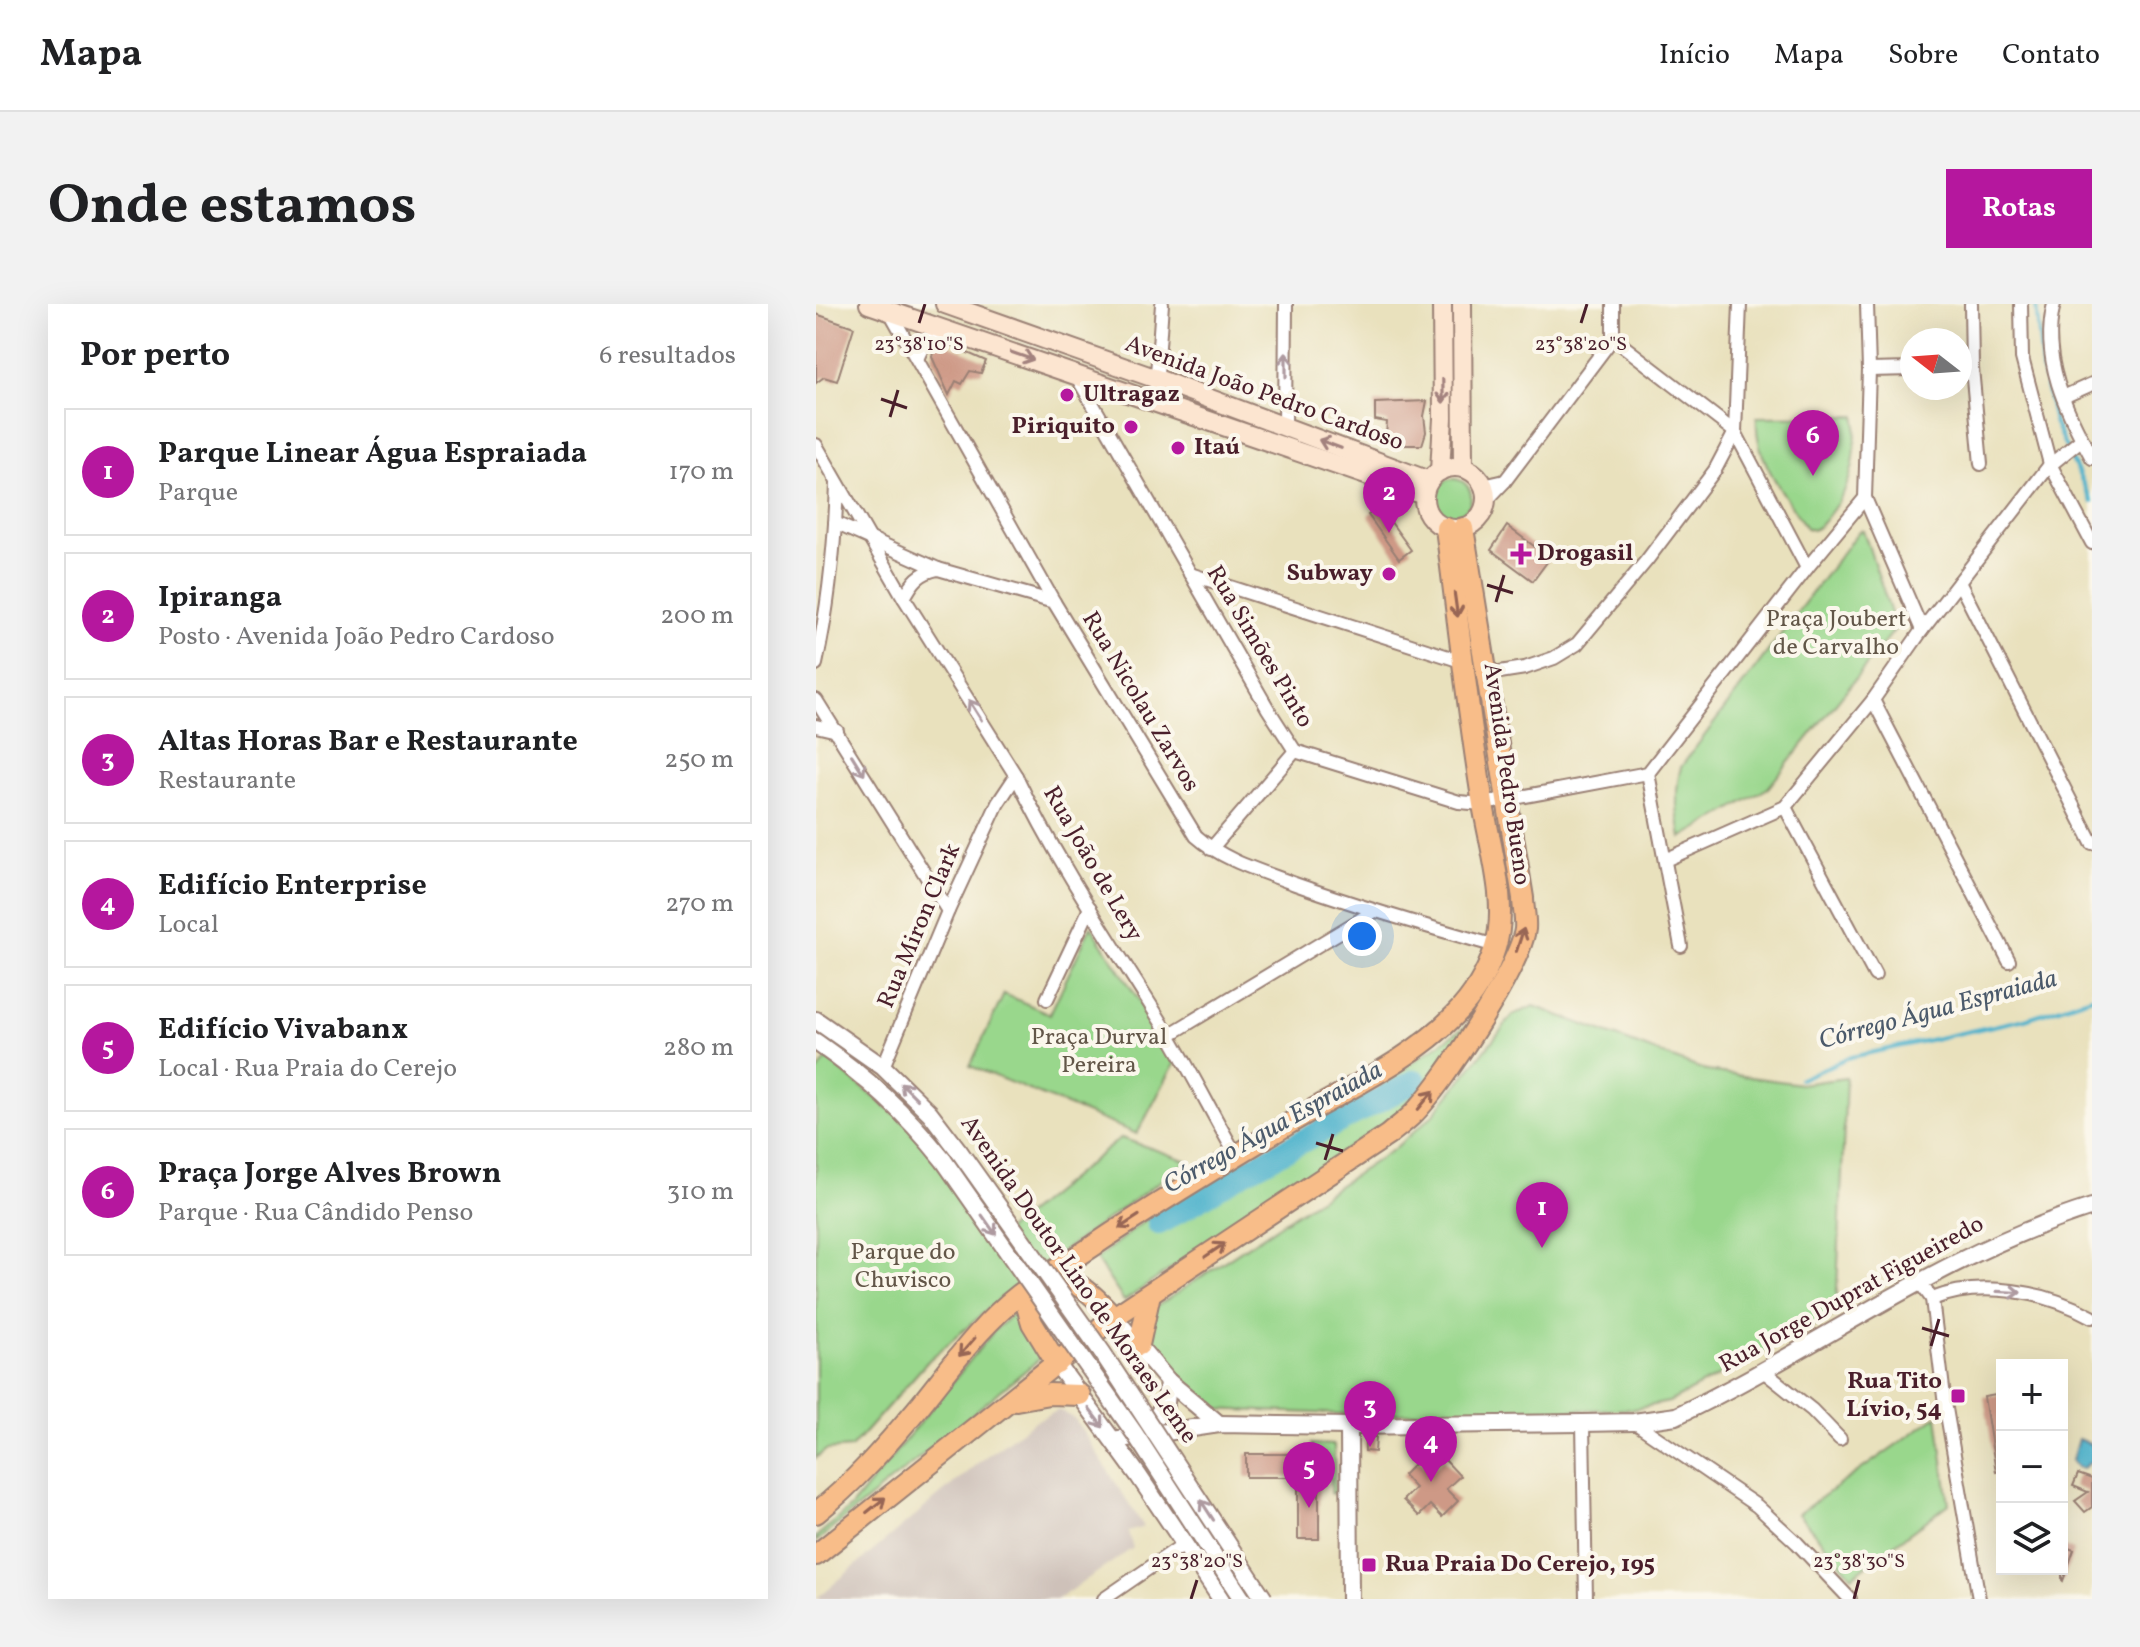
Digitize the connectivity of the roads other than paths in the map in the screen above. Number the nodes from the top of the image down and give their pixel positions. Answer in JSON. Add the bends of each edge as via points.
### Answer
{"nodes":[{"id":1,"x":869,"y":304,"type":"edge"},
{"id":2,"x":945,"y":304,"type":"edge"},
{"id":3,"x":1286,"y":304,"type":"edge"},
{"id":4,"x":1442,"y":304,"type":"edge"},
{"id":5,"x":1462,"y":304,"type":"edge"},
{"id":6,"x":1613,"y":304,"type":"edge"},
{"id":7,"x":1740,"y":304,"type":"edge"},
{"id":8,"x":1867,"y":304,"type":"edge"},
{"id":9,"x":1971,"y":304,"type":"edge"},
{"id":10,"x":2021,"y":304,"type":"edge"},
{"id":11,"x":2054,"y":304,"type":"edge"},
{"id":12,"x":1160,"y":305,"type":"edge"},
{"id":13,"x":889,"y":311,"type":"junction"},
{"id":14,"x":1969,"y":328,"type":"edge"},
{"id":15,"x":949,"y":331,"type":"junction"},
{"id":16,"x":1613,"y":338,"type":"junction"},
{"id":17,"x":917,"y":359,"type":"junction"},
{"id":18,"x":1900,"y":369,"type":"edge"},
{"id":19,"x":1869,"y":370,"type":"junction"},
{"id":20,"x":1076,"y":375,"type":"junction"},
{"id":21,"x":1157,"y":379,"type":"junction"},
{"id":22,"x":2092,"y":384,"type":"edge"},
{"id":23,"x":2063,"y":397,"type":"junction"},
{"id":24,"x":1971,"y":400,"type":"edge"},
{"id":25,"x":1155,"y":402,"type":"junction"},
{"id":26,"x":1285,"y":427,"type":"junction"},
{"id":27,"x":1735,"y":432,"type":"junction"},
{"id":28,"x":2078,"y":441,"type":"junction"},
{"id":29,"x":816,"y":445,"type":"edge"},
{"id":30,"x":2092,"y":458,"type":"edge"},
{"id":31,"x":1981,"y":464,"type":"dead end"},
{"id":32,"x":2050,"y":464,"type":"junction"},
{"id":33,"x":1463,"y":468,"type":"junction"},
{"id":34,"x":837,"y":480,"type":"junction"},
{"id":35,"x":1431,"y":482,"type":"junction"},
{"id":36,"x":1484,"y":494,"type":"junction"},
{"id":37,"x":1865,"y":498,"type":"junction"},
{"id":38,"x":835,"y":523,"type":"junction"},
{"id":39,"x":1454,"y":528,"type":"junction"},
{"id":40,"x":867,"y":537,"type":"junction"},
{"id":41,"x":2092,"y":543,"type":"edge"},
{"id":42,"x":1807,"y":568,"type":"junction"},
{"id":43,"x":938,"y":569,"type":"junction"},
{"id":44,"x":1190,"y":574,"type":"junction"},
{"id":45,"x":1959,"y":582,"type":"junction"},
{"id":46,"x":904,"y":598,"type":"junction"},
{"id":47,"x":1054,"y":602,"type":"junction"},
{"id":48,"x":1922,"y":630,"type":"junction"},
{"id":49,"x":820,"y":632,"type":"edge"},
{"id":50,"x":1464,"y":662,"type":"junction"},
{"id":51,"x":816,"y":664,"type":"edge"},
{"id":52,"x":1487,"y":674,"type":"junction"},
{"id":53,"x":816,"y":700,"type":"edge"},
{"id":54,"x":1873,"y":700,"type":"junction"},
{"id":55,"x":816,"y":726,"type":"edge"},
{"id":56,"x":837,"y":731,"type":"junction"},
{"id":57,"x":1295,"y":751,"type":"junction"},
{"id":58,"x":1648,"y":773,"type":"junction"},
{"id":59,"x":1016,"y":776,"type":"junction"},
{"id":60,"x":1507,"y":800,"type":"junction"},
{"id":61,"x":998,"y":803,"type":"junction"},
{"id":62,"x":1483,"y":804,"type":"junction"},
{"id":63,"x":1031,"y":806,"type":"junction"},
{"id":64,"x":1785,"y":807,"type":"junction"},
{"id":65,"x":2092,"y":843,"type":"edge"},
{"id":66,"x":1211,"y":849,"type":"junction"},
{"id":67,"x":1665,"y":860,"type":"junction"},
{"id":68,"x":1090,"y":908,"type":"junction"},
{"id":69,"x":948,"y":911,"type":"junction"},
{"id":70,"x":1373,"y":912,"type":"junction"},
{"id":71,"x":1496,"y":946,"type":"junction"},
{"id":72,"x":1681,"y":946,"type":"dead end"},
{"id":73,"x":2009,"y":961,"type":"dead end"},
{"id":74,"x":1875,"y":975,"type":"dead end"},
{"id":75,"x":1047,"y":999,"type":"dead end"},
{"id":76,"x":816,"y":1020,"type":"edge"},
{"id":77,"x":834,"y":1032,"type":"junction"},
{"id":78,"x":1169,"y":1035,"type":"junction"},
{"id":79,"x":818,"y":1048,"type":"edge"},
{"id":80,"x":883,"y":1067,"type":"junction"},
{"id":81,"x":1236,"y":1155,"type":"junction"},
{"id":82,"x":2092,"y":1207,"type":"edge"},
{"id":83,"x":1045,"y":1277,"type":"junction"},
{"id":84,"x":1918,"y":1280,"type":"junction"},
{"id":85,"x":1023,"y":1293,"type":"junction"},
{"id":86,"x":1150,"y":1294,"type":"junction"},
{"id":87,"x":1932,"y":1299,"type":"junction"},
{"id":88,"x":1114,"y":1317,"type":"junction"},
{"id":89,"x":2092,"y":1317,"type":"edge"},
{"id":90,"x":1139,"y":1345,"type":"junction"},
{"id":91,"x":1057,"y":1364,"type":"junction"},
{"id":92,"x":1762,"y":1370,"type":"junction"},
{"id":93,"x":1168,"y":1381,"type":"junction"},
{"id":94,"x":1080,"y":1395,"type":"junction"},
{"id":95,"x":1012,"y":1401,"type":"junction"},
{"id":96,"x":1634,"y":1422,"type":"junction"},
{"id":97,"x":1583,"y":1423,"type":"junction"},
{"id":98,"x":1219,"y":1424,"type":"junction"},
{"id":99,"x":1349,"y":1426,"type":"junction"},
{"id":100,"x":1144,"y":1434,"type":"junction"},
{"id":101,"x":1840,"y":1439,"type":"dead end"},
{"id":102,"x":1113,"y":1440,"type":"junction"},
{"id":103,"x":816,"y":1513,"type":"edge"},
{"id":104,"x":1184,"y":1544,"type":"junction"},
{"id":105,"x":816,"y":1555,"type":"edge"},
{"id":106,"x":1104,"y":1599,"type":"edge"},
{"id":107,"x":1221,"y":1599,"type":"edge"},
{"id":108,"x":1242,"y":1599,"type":"edge"},
{"id":109,"x":1264,"y":1599,"type":"edge"},
{"id":110,"x":1350,"y":1599,"type":"edge"},
{"id":111,"x":1586,"y":1599,"type":"edge"},
{"id":112,"x":1850,"y":1599,"type":"edge"},
{"id":113,"x":1979,"y":1599,"type":"edge"}],
"edges":[{"from":1,"to":13,"type":"main road","name":"Avenida João Pedro Cardoso"},
{"from":2,"to":21,"type":"main road","name":"Avenida João Pedro Cardoso"},
{"from":26,"to":3,"type":"street","one_way":true},
{"from":4,"to":35,"type":"main road","one_way":true,"via":[[1443,418]]},
{"from":5,"to":33,"type":"main road"},
{"from":6,"to":16,"type":"street"},
{"from":7,"to":27,"type":"street"},
{"from":8,"to":19,"type":"street"},
{"from":9,"to":14,"type":"street"},
{"from":10,"to":32,"type":"street","via":[[2022,358]]},
{"from":11,"to":23,"type":"street","via":[[2049,338]]},
{"from":12,"to":21,"type":"street"},
{"from":13,"to":15,"type":"main road","name":"Avenida João Pedro Cardoso"},
{"from":13,"to":17,"type":"street","name":"Rua Nicolau Zarvos"},
{"from":15,"to":17,"type":"street","via":[[925,339]]},
{"from":15,"to":20,"type":"main road","name":"Avenida João Pedro Cardoso","one_way":true},
{"from":16,"to":27,"type":"street"},
{"from":16,"to":36,"type":"street","via":[[1505,481]]},
{"from":17,"to":47,"type":"street","name":"Rua Nicolau Zarvos"},
{"from":18,"to":19,"type":"street"},
{"from":19,"to":37,"type":"street"},
{"from":20,"to":25,"type":"main road","name":"Avenida João Pedro Cardoso"},
{"from":20,"to":44,"type":"street","name":"Rua Simões Pinto"},
{"from":21,"to":25,"type":"street"},
{"from":21,"to":26,"type":"main road","name":"Avenida João Pedro Cardoso"},
{"from":22,"to":23,"type":"street"},
{"from":23,"to":28,"type":"street"},
{"from":24,"to":31,"type":"street"},
{"from":25,"to":35,"type":"main road","name":"Avenida João Pedro Cardoso"},
{"from":35,"to":26,"type":"main road","name":"Avenida João Pedro Cardoso","one_way":true},
{"from":27,"to":42,"type":"street"},
{"from":27,"to":52,"type":"street","via":[[1698,493],[1577,644],[1525,668]]},
{"from":28,"to":30,"type":"street"},
{"from":28,"to":32,"type":"street"},
{"from":29,"to":34,"type":"street","name":"Rua João de Lery"},
{"from":32,"to":41,"type":"street"},
{"from":32,"to":45,"type":"street"},
{"from":33,"to":35,"type":"main road","via":[[1447,468]]},
{"from":33,"to":36,"type":"main road","via":[[1473,473]]},
{"from":34,"to":38,"type":"street"},
{"from":34,"to":40,"type":"street","name":"Rua João de Lery"},
{"from":35,"to":39,"type":"main road","via":[[1427,513]]},
{"from":36,"to":39,"type":"main road","via":[[1478,519]]},
{"from":37,"to":42,"type":"street"},
{"from":37,"to":48,"type":"street"},
{"from":38,"to":40,"type":"street"},
{"from":38,"to":49,"type":"street"},
{"from":39,"to":50,"type":"main road","name":"Avenida Pedro Bueno","one_way":true},
{"from":39,"to":52,"type":"main road","name":"Avenida Pedro Bueno"},
{"from":40,"to":43,"type":"street"},
{"from":40,"to":46,"type":"street","name":"Rua João de Lery"},
{"from":42,"to":58,"type":"street"},
{"from":43,"to":46,"type":"street","via":[[914,580]]},
{"from":43,"to":47,"type":"street"},
{"from":44,"to":50,"type":"street"},
{"from":44,"to":57,"type":"street","name":"Rua Simões Pinto"},
{"from":45,"to":48,"type":"street"},
{"from":45,"to":65,"type":"street"},
{"from":59,"to":46,"type":"street","name":"Rua João de Lery","one_way":true},
{"from":47,"to":66,"type":"street","name":"Rua Nicolau Zarvos","via":[[1181,813]]},
{"from":48,"to":54,"type":"street"},
{"from":49,"to":51,"type":"street"},
{"from":50,"to":62,"type":"main road","name":"Avenida Pedro Bueno"},
{"from":52,"to":60,"type":"main road","name":"Avenida Pedro Bueno"},
{"from":53,"to":56,"type":"street"},
{"from":54,"to":64,"type":"street"},
{"from":54,"to":73,"type":"street"},
{"from":55,"to":56,"type":"street"},
{"from":56,"to":69,"type":"street","one_way":true},
{"from":57,"to":62,"type":"street","name":"Rua Simões Pinto","via":[[1436,796]]},
{"from":57,"to":66,"type":"street"},
{"from":58,"to":60,"type":"street","name":"Rua Simões Pinto"},
{"from":58,"to":67,"type":"street"},
{"from":59,"to":61,"type":"street","name":"Rua Miron Clark"},
{"from":59,"to":63,"type":"street","name":"Rua João de Lery"},
{"from":60,"to":62,"type":"street","name":"Rua Simões Pinto"},
{"from":86,"to":60,"type":"main road","name":"Avenida Pedro Bueno","one_way":true,"via":[[1388,1135],[1434,1091],[1487,1010],[1525,929]]},
{"from":61,"to":63,"type":"street","via":[[1009,799]]},
{"from":61,"to":69,"type":"street","name":"Rua Miron Clark"},
{"from":62,"to":71,"type":"main road","name":"Avenida Pedro Bueno","via":[[1500,921]]},
{"from":63,"to":68,"type":"street","name":"Rua João de Lery"},
{"from":64,"to":67,"type":"street"},
{"from":64,"to":74,"type":"street"},
{"from":66,"to":70,"type":"street","name":"Rua Nicolau Zarvos"},
{"from":67,"to":72,"type":"street"},
{"from":68,"to":75,"type":"street"},
{"from":68,"to":78,"type":"street","name":"Rua João de Lery"},
{"from":69,"to":80,"type":"street","name":"Rua Miron Clark"},
{"from":70,"to":71,"type":"street","name":"Rua Nicolau Zarvos"},
{"from":70,"to":78,"type":"street"},
{"from":71,"to":81,"type":"main road","name":"Avenida Pedro Bueno","via":[[1474,991],[1429,1038]]},
{"from":76,"to":77,"type":"street","name":"Avenida Doutor Lino de Moraes Leme"},
{"from":77,"to":79,"type":"street"},
{"from":77,"to":80,"type":"street","name":"Avenida Doutor Lino de Moraes Leme"},
{"from":78,"to":81,"type":"street","name":"Rua João de Lery"},
{"from":79,"to":108,"type":"street","name":"Avenida Doutor Lino de Moraes Leme","one_way":true,"bridge":true,"via":[[849,1064],[889,1098],[944,1161],[1135,1434]]},
{"from":109,"to":80,"type":"street","name":"Avenida Doutor Lino de Moraes Leme","one_way":true,"bridge":true,"via":[[1102,1352],[959,1151]]},
{"from":81,"to":83,"type":"main road","name":"Avenida Pedro Bueno","one_way":true},
{"from":82,"to":84,"type":"street","name":"Rua Jorge Duprat Figueiredo","via":[[1985,1247]]},
{"from":83,"to":85,"type":"main road","name":"Avenida Pedro Bueno"},
{"from":83,"to":88,"type":"main road","via":[[1081,1285]]},
{"from":84,"to":87,"type":"street"},
{"from":84,"to":92,"type":"street","name":"Rua Jorge Duprat Figueiredo"},
{"from":85,"to":91,"type":"main road","via":[[1032,1323]]},
{"from":85,"to":103,"type":"main road","name":"Avenida Pedro Bueno","one_way":true,"via":[[990,1320],[909,1419]]},
{"from":86,"to":88,"type":"main road","name":"Avenida Pedro Bueno"},
{"from":86,"to":90,"type":"main road"},
{"from":87,"to":89,"type":"street","one_way":true,"via":[[1946,1293],[2011,1291],[2043,1295]]},
{"from":87,"to":113,"type":"street"},
{"from":88,"to":90,"type":"street"},
{"from":88,"to":91,"type":"main road","name":"Avenida Pedro Bueno"},
{"from":90,"to":93,"type":"street"},
{"from":91,"to":94,"type":"street"},
{"from":91,"to":95,"type":"main road","name":"Avenida Pedro Bueno"},
{"from":92,"to":96,"type":"street","name":"Rua Jorge Duprat Figueiredo","via":[[1676,1416]]},
{"from":92,"to":101,"type":"street"},
{"from":93,"to":98,"type":"street"},
{"from":93,"to":100,"type":"street","via":[[1166,1403]]},
{"from":94,"to":95,"type":"main road"},
{"from":94,"to":102,"type":"street","one_way":true},
{"from":105,"to":95,"type":"main road","name":"Avenida Pedro Bueno","one_way":true},
{"from":96,"to":97,"type":"street","name":"Rua Jorge Duprat Figueiredo"},
{"from":96,"to":112,"type":"street","via":[[1757,1506]]},
{"from":97,"to":99,"type":"street","name":"Rua Jorge Duprat Figueiredo"},
{"from":97,"to":111,"type":"street"},
{"from":98,"to":99,"type":"street","name":"Rua Jorge Duprat Figueiredo"},
{"from":98,"to":100,"type":"street","name":"Rua Jorge Duprat Figueiredo"},
{"from":99,"to":110,"type":"street"},
{"from":100,"to":102,"type":"street","name":"Rua Jorge Duprat Figueiredo"},
{"from":102,"to":104,"type":"street"},
{"from":104,"to":106,"type":"street"},
{"from":104,"to":107,"type":"street"}]}
